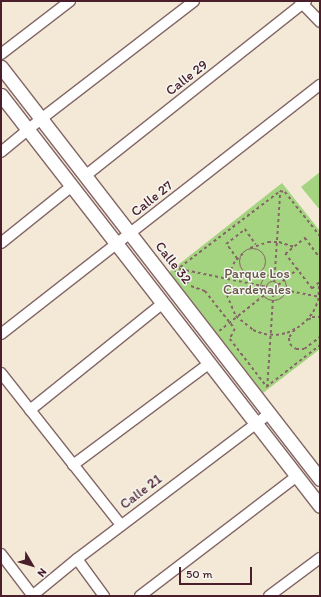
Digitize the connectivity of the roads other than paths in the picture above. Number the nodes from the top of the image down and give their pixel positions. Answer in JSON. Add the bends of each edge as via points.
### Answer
{"nodes":[{"id":1,"x":70,"y":1,"type":"edge"},
{"id":2,"x":194,"y":1,"type":"edge"},
{"id":3,"x":302,"y":2,"type":"edge"},
{"id":4,"x":320,"y":22,"type":"edge"},
{"id":5,"x":1,"y":54,"type":"edge"},
{"id":6,"x":1,"y":67,"type":"edge"},
{"id":7,"x":320,"y":86,"type":"edge"},
{"id":8,"x":1,"y":94,"type":"edge"},
{"id":9,"x":41,"y":119,"type":"junction"},
{"id":10,"x":29,"y":130,"type":"junction"},
{"id":11,"x":1,"y":152,"type":"edge"},
{"id":12,"x":86,"y":176,"type":"junction"},
{"id":13,"x":72,"y":186,"type":"junction"},
{"id":14,"x":130,"y":234,"type":"junction"},
{"id":15,"x":1,"y":243,"type":"edge"},
{"id":16,"x":117,"y":244,"type":"junction"},
{"id":17,"x":163,"y":303,"type":"junction"},
{"id":18,"x":1,"y":334,"type":"edge"},
{"id":19,"x":210,"y":363,"type":"junction"},
{"id":20,"x":1,"y":373,"type":"edge"},
{"id":21,"x":30,"y":410,"type":"junction"},
{"id":22,"x":269,"y":414,"type":"junction"},
{"id":23,"x":256,"y":423,"type":"junction"},
{"id":24,"x":73,"y":465,"type":"junction"},
{"id":25,"x":297,"y":476,"type":"junction"},
{"id":26,"x":320,"y":479,"type":"edge"},
{"id":27,"x":320,"y":506,"type":"edge"},
{"id":28,"x":122,"y":525,"type":"junction"},
{"id":29,"x":1,"y":554,"type":"edge"},
{"id":30,"x":320,"y":558,"type":"edge"},
{"id":31,"x":77,"y":559,"type":"junction"},
{"id":32,"x":32,"y":596,"type":"edge"},
{"id":33,"x":104,"y":596,"type":"edge"},
{"id":34,"x":140,"y":596,"type":"edge"},
{"id":35,"x":270,"y":596,"type":"edge"}],
"edges":[{"from":1,"to":5,"type":"street"},
{"from":2,"to":9,"type":"street"},
{"from":3,"to":4,"type":"street"},
{"from":3,"to":12,"type":"street","name":"Calle 29"},
{"from":6,"to":9,"type":"street","name":"Calle 32"},
{"from":7,"to":14,"type":"street","name":"Calle 27"},
{"from":8,"to":10,"type":"street"},
{"from":9,"to":10,"type":"street"},
{"from":9,"to":12,"type":"street","name":"Calle 32"},
{"from":10,"to":11,"type":"street"},
{"from":10,"to":13,"type":"street"},
{"from":12,"to":14,"type":"street","name":"Calle 32"},
{"from":13,"to":15,"type":"street"},
{"from":13,"to":16,"type":"street"},
{"from":14,"to":16,"type":"street","name":"Calle 27"},
{"from":14,"to":22,"type":"street","name":"Calle 32"},
{"from":16,"to":17,"type":"street"},
{"from":16,"to":18,"type":"street","name":"Calle 27"},
{"from":17,"to":19,"type":"street"},
{"from":17,"to":21,"type":"street"},
{"from":19,"to":23,"type":"street"},
{"from":19,"to":24,"type":"street"},
{"from":20,"to":21,"type":"street"},
{"from":21,"to":24,"type":"street"},
{"from":22,"to":23,"type":"street","name":"Calle 21"},
{"from":22,"to":26,"type":"street","name":"Calle 32"},
{"from":23,"to":25,"type":"street"},
{"from":23,"to":28,"type":"street","name":"Calle 21"},
{"from":24,"to":28,"type":"street"},
{"from":25,"to":27,"type":"street"},
{"from":25,"to":34,"type":"street"},
{"from":28,"to":31,"type":"street","name":"Calle 21"},
{"from":29,"to":32,"type":"street"},
{"from":30,"to":35,"type":"street"},
{"from":31,"to":32,"type":"street","name":"Calle 21"},
{"from":31,"to":33,"type":"street"}]}
